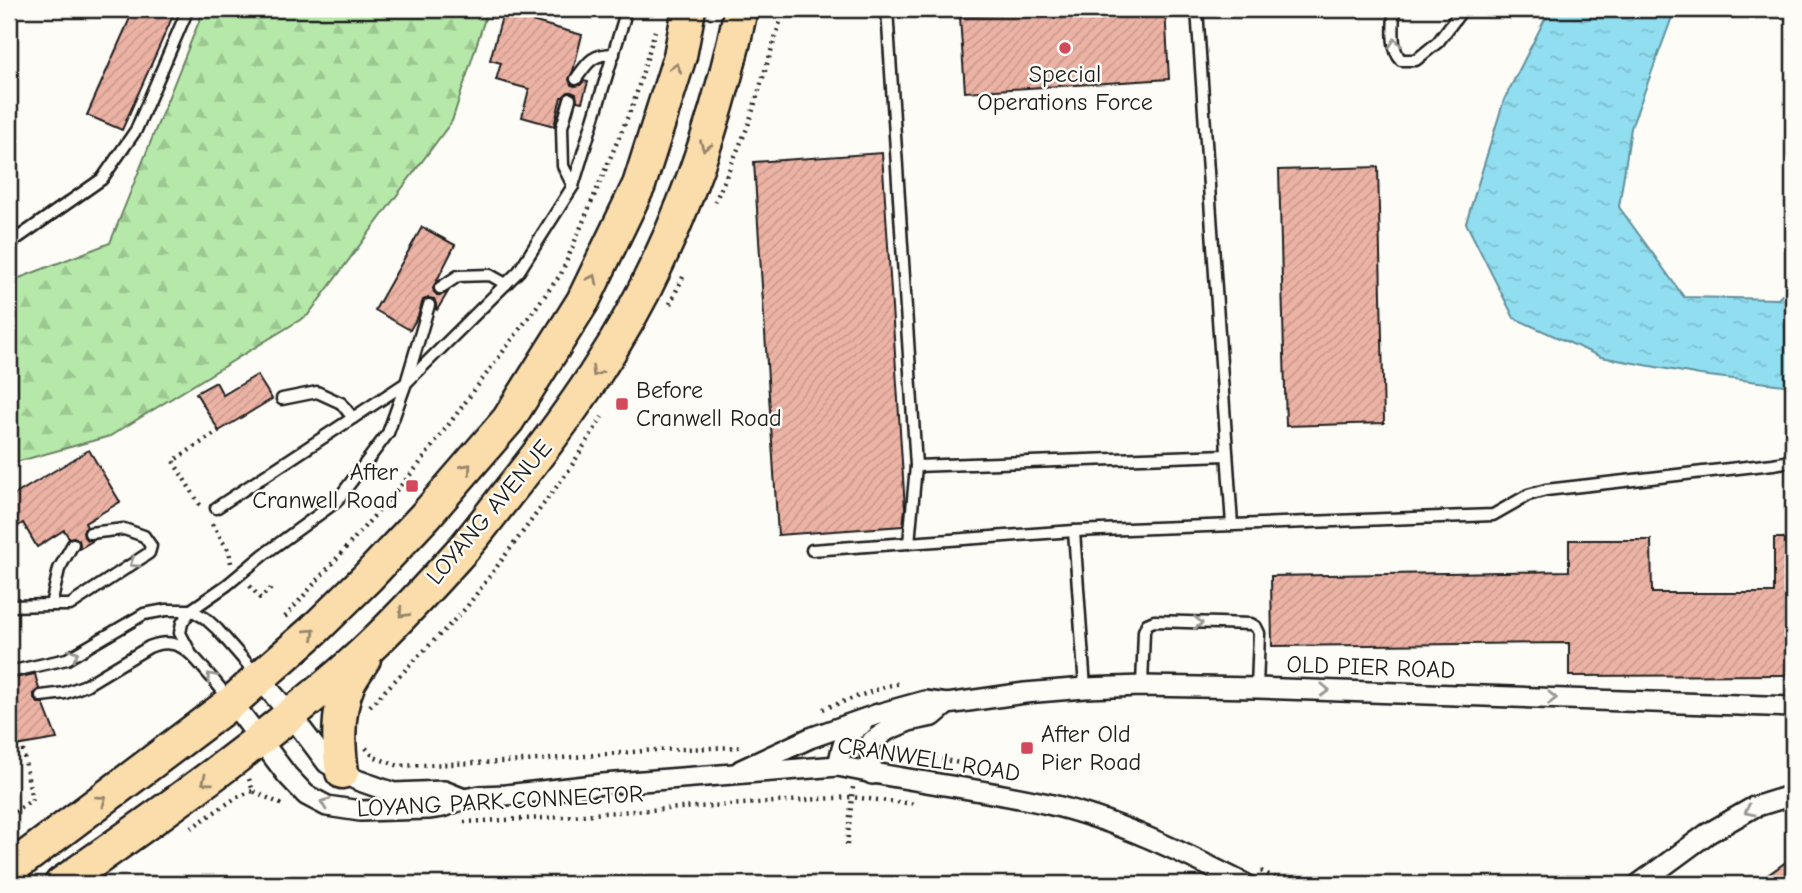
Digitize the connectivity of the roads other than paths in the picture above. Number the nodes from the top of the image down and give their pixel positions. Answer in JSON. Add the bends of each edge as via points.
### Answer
{"nodes":[{"id":1,"x":188,"y":9,"type":"edge"},
{"id":2,"x":689,"y":9,"type":"edge"},
{"id":3,"x":741,"y":9,"type":"edge"},
{"id":4,"x":887,"y":9,"type":"edge"},
{"id":5,"x":1197,"y":9,"type":"edge"},
{"id":6,"x":1394,"y":9,"type":"edge"},
{"id":7,"x":1463,"y":9,"type":"edge"},
{"id":8,"x":624,"y":19,"type":"dead end"},
{"id":9,"x":614,"y":54,"type":"junction"},
{"id":10,"x":576,"y":79,"type":"dead end"},
{"id":11,"x":570,"y":99,"type":"dead end"},
{"id":12,"x":573,"y":186,"type":"junction"},
{"id":13,"x":9,"y":244,"type":"edge"},
{"id":14,"x":506,"y":284,"type":"junction"},
{"id":15,"x":440,"y":288,"type":"dead end"},
{"id":16,"x":429,"y":305,"type":"dead end"},
{"id":17,"x":406,"y":383,"type":"junction"},
{"id":18,"x":282,"y":400,"type":"dead end"},
{"id":19,"x":353,"y":418,"type":"junction"},
{"id":20,"x":1227,"y":455,"type":"junction"},
{"id":21,"x":1793,"y":457,"type":"edge"},
{"id":22,"x":916,"y":466,"type":"junction"},
{"id":23,"x":216,"y":508,"type":"dead end"},
{"id":24,"x":1232,"y":525,"type":"junction"},
{"id":25,"x":1074,"y":531,"type":"junction"},
{"id":26,"x":90,"y":533,"type":"dead end"},
{"id":27,"x":909,"y":543,"type":"junction"},
{"id":28,"x":73,"y":544,"type":"dead end"},
{"id":29,"x":812,"y":550,"type":"dead end"},
{"id":30,"x":51,"y":605,"type":"junction"},
{"id":31,"x":9,"y":606,"type":"edge"},
{"id":32,"x":191,"y":610,"type":"junction"},
{"id":33,"x":374,"y":643,"type":"junction"},
{"id":34,"x":190,"y":652,"type":"junction"},
{"id":35,"x":9,"y":672,"type":"edge"},
{"id":36,"x":259,"y":678,"type":"junction"},
{"id":37,"x":1142,"y":686,"type":"junction"},
{"id":38,"x":1085,"y":688,"type":"junction"},
{"id":39,"x":1257,"y":688,"type":"junction"},
{"id":40,"x":41,"y":696,"type":"dead end"},
{"id":41,"x":232,"y":702,"type":"junction"},
{"id":42,"x":947,"y":704,"type":"junction"},
{"id":43,"x":1793,"y":707,"type":"edge"},
{"id":44,"x":878,"y":714,"type":"junction"},
{"id":45,"x":291,"y":715,"type":"junction"},
{"id":46,"x":248,"y":749,"type":"junction"},
{"id":47,"x":838,"y":766,"type":"junction"},
{"id":48,"x":342,"y":772,"type":"junction"},
{"id":49,"x":733,"y":774,"type":"junction"},
{"id":50,"x":872,"y":774,"type":"junction"},
{"id":51,"x":1793,"y":795,"type":"edge"},
{"id":52,"x":464,"y":799,"type":"junction"},
{"id":53,"x":9,"y":870,"type":"edge"},
{"id":54,"x":61,"y":884,"type":"edge"},
{"id":55,"x":1245,"y":884,"type":"edge"},
{"id":56,"x":1639,"y":884,"type":"edge"}],
"edges":[{"from":1,"to":13,"type":"lane","via":[[136,130],[102,179]]},
{"from":36,"to":2,"type":"main road","name":"LOYANG AVENUE","one_way":true,"via":[[367,578],[508,420],[583,301],[639,185],[680,56]]},
{"from":3,"to":33,"type":"main road","name":"LOYANG AVENUE","one_way":true,"via":[[710,132],[657,265],[628,319],[557,430],[466,546]]},
{"from":4,"to":22,"type":"lane"},
{"from":5,"to":20,"type":"lane"},
{"from":7,"to":6,"type":"lane","one_way":true,"via":[[1438,42],[1416,60],[1397,56]]},
{"from":8,"to":9,"type":"lane"},
{"from":9,"to":10,"type":"lane","via":[[600,54]]},
{"from":9,"to":12,"type":"lane"},
{"from":11,"to":12,"type":"lane","via":[[562,127],[563,166]]},
{"from":12,"to":14,"type":"lane"},
{"from":14,"to":15,"type":"lane","via":[[490,275],[458,276]]},
{"from":14,"to":17,"type":"lane"},
{"from":16,"to":17,"type":"lane"},
{"from":17,"to":19,"type":"lane"},
{"from":17,"to":32,"type":"lane","via":[[388,433],[336,502]]},
{"from":18,"to":19,"type":"lane","via":[[317,392],[341,403]]},
{"from":19,"to":23,"type":"lane"},
{"from":20,"to":22,"type":"lane"},
{"from":20,"to":24,"type":"lane"},
{"from":21,"to":24,"type":"lane","via":[[1773,464],[1546,490],[1493,515]]},
{"from":22,"to":27,"type":"lane"},
{"from":24,"to":25,"type":"lane"},
{"from":25,"to":27,"type":"lane"},
{"from":25,"to":38,"type":"lane"},
{"from":26,"to":30,"type":"lane","one_way":true,"via":[[124,529],[144,536],[151,546],[149,554],[70,605]]},
{"from":27,"to":29,"type":"lane"},
{"from":28,"to":30,"type":"lane","via":[[59,569]]},
{"from":30,"to":31,"type":"lane"},
{"from":32,"to":34,"type":"lane","via":[[180,633]]},
{"from":35,"to":32,"type":"lane","one_way":true,"via":[[67,659],[144,614]]},
{"from":32,"to":36,"type":"lane","name":"CRANWELL ROAD","via":[[217,629]]},
{"from":33,"to":45,"type":"main road","name":"LOYANG AVENUE"},
{"from":33,"to":48,"type":"main road","via":[[349,684],[341,711]]},
{"from":34,"to":40,"type":"lane","via":[[159,643],[86,685]]},
{"from":41,"to":34,"type":"lane","name":"CRANWELL ROAD","one_way":true},
{"from":36,"to":41,"type":"main road","name":"LOYANG AVENUE"},
{"from":36,"to":45,"type":"street","name":"CRANWELL ROAD"},
{"from":37,"to":38,"type":"street","name":"OLD PIER ROAD"},
{"from":37,"to":39,"type":"street","name":"OLD PIER ROAD"},
{"from":37,"to":39,"type":"lane","one_way":true,"via":[[1144,631],[1154,621],[1256,627]]},
{"from":38,"to":42,"type":"street","name":"OLD PIER ROAD"},
{"from":39,"to":43,"type":"street","name":"OLD PIER ROAD","one_way":true},
{"from":41,"to":46,"type":"street","name":"CRANWELL ROAD"},
{"from":53,"to":41,"type":"main road","name":"LOYANG AVENUE","one_way":true},
{"from":42,"to":44,"type":"street","name":"OLD PIER ROAD","via":[[925,702]]},
{"from":42,"to":50,"type":"street","name":"OLD PIER ROAD","via":[[933,716],[909,721],[872,741]]},
{"from":44,"to":47,"type":"street","name":"OLD PIER ROAD","via":[[849,733]]},
{"from":44,"to":49,"type":"street","name":"OLD PIER ROAD"},
{"from":45,"to":46,"type":"main road","name":"LOYANG AVENUE"},
{"from":45,"to":48,"type":"street","name":"CRANWELL ROAD","via":[[327,762]]},
{"from":52,"to":46,"type":"street","name":"CRANWELL ROAD","one_way":true,"via":[[414,810],[327,806]]},
{"from":46,"to":54,"type":"main road","name":"LOYANG AVENUE","one_way":true},
{"from":47,"to":49,"type":"street","name":"CRANWELL ROAD"},
{"from":47,"to":50,"type":"street","name":"CRANWELL ROAD"},
{"from":48,"to":52,"type":"street","name":"CRANWELL ROAD","via":[[394,793],[440,791]]},
{"from":49,"to":52,"type":"street","name":"CRANWELL ROAD"},
{"from":50,"to":55,"type":"street","name":"CRANWELL ROAD","via":[[1050,804],[1126,828]]},
{"from":51,"to":56,"type":"street","one_way":true,"via":[[1754,807],[1707,834]]}]}
